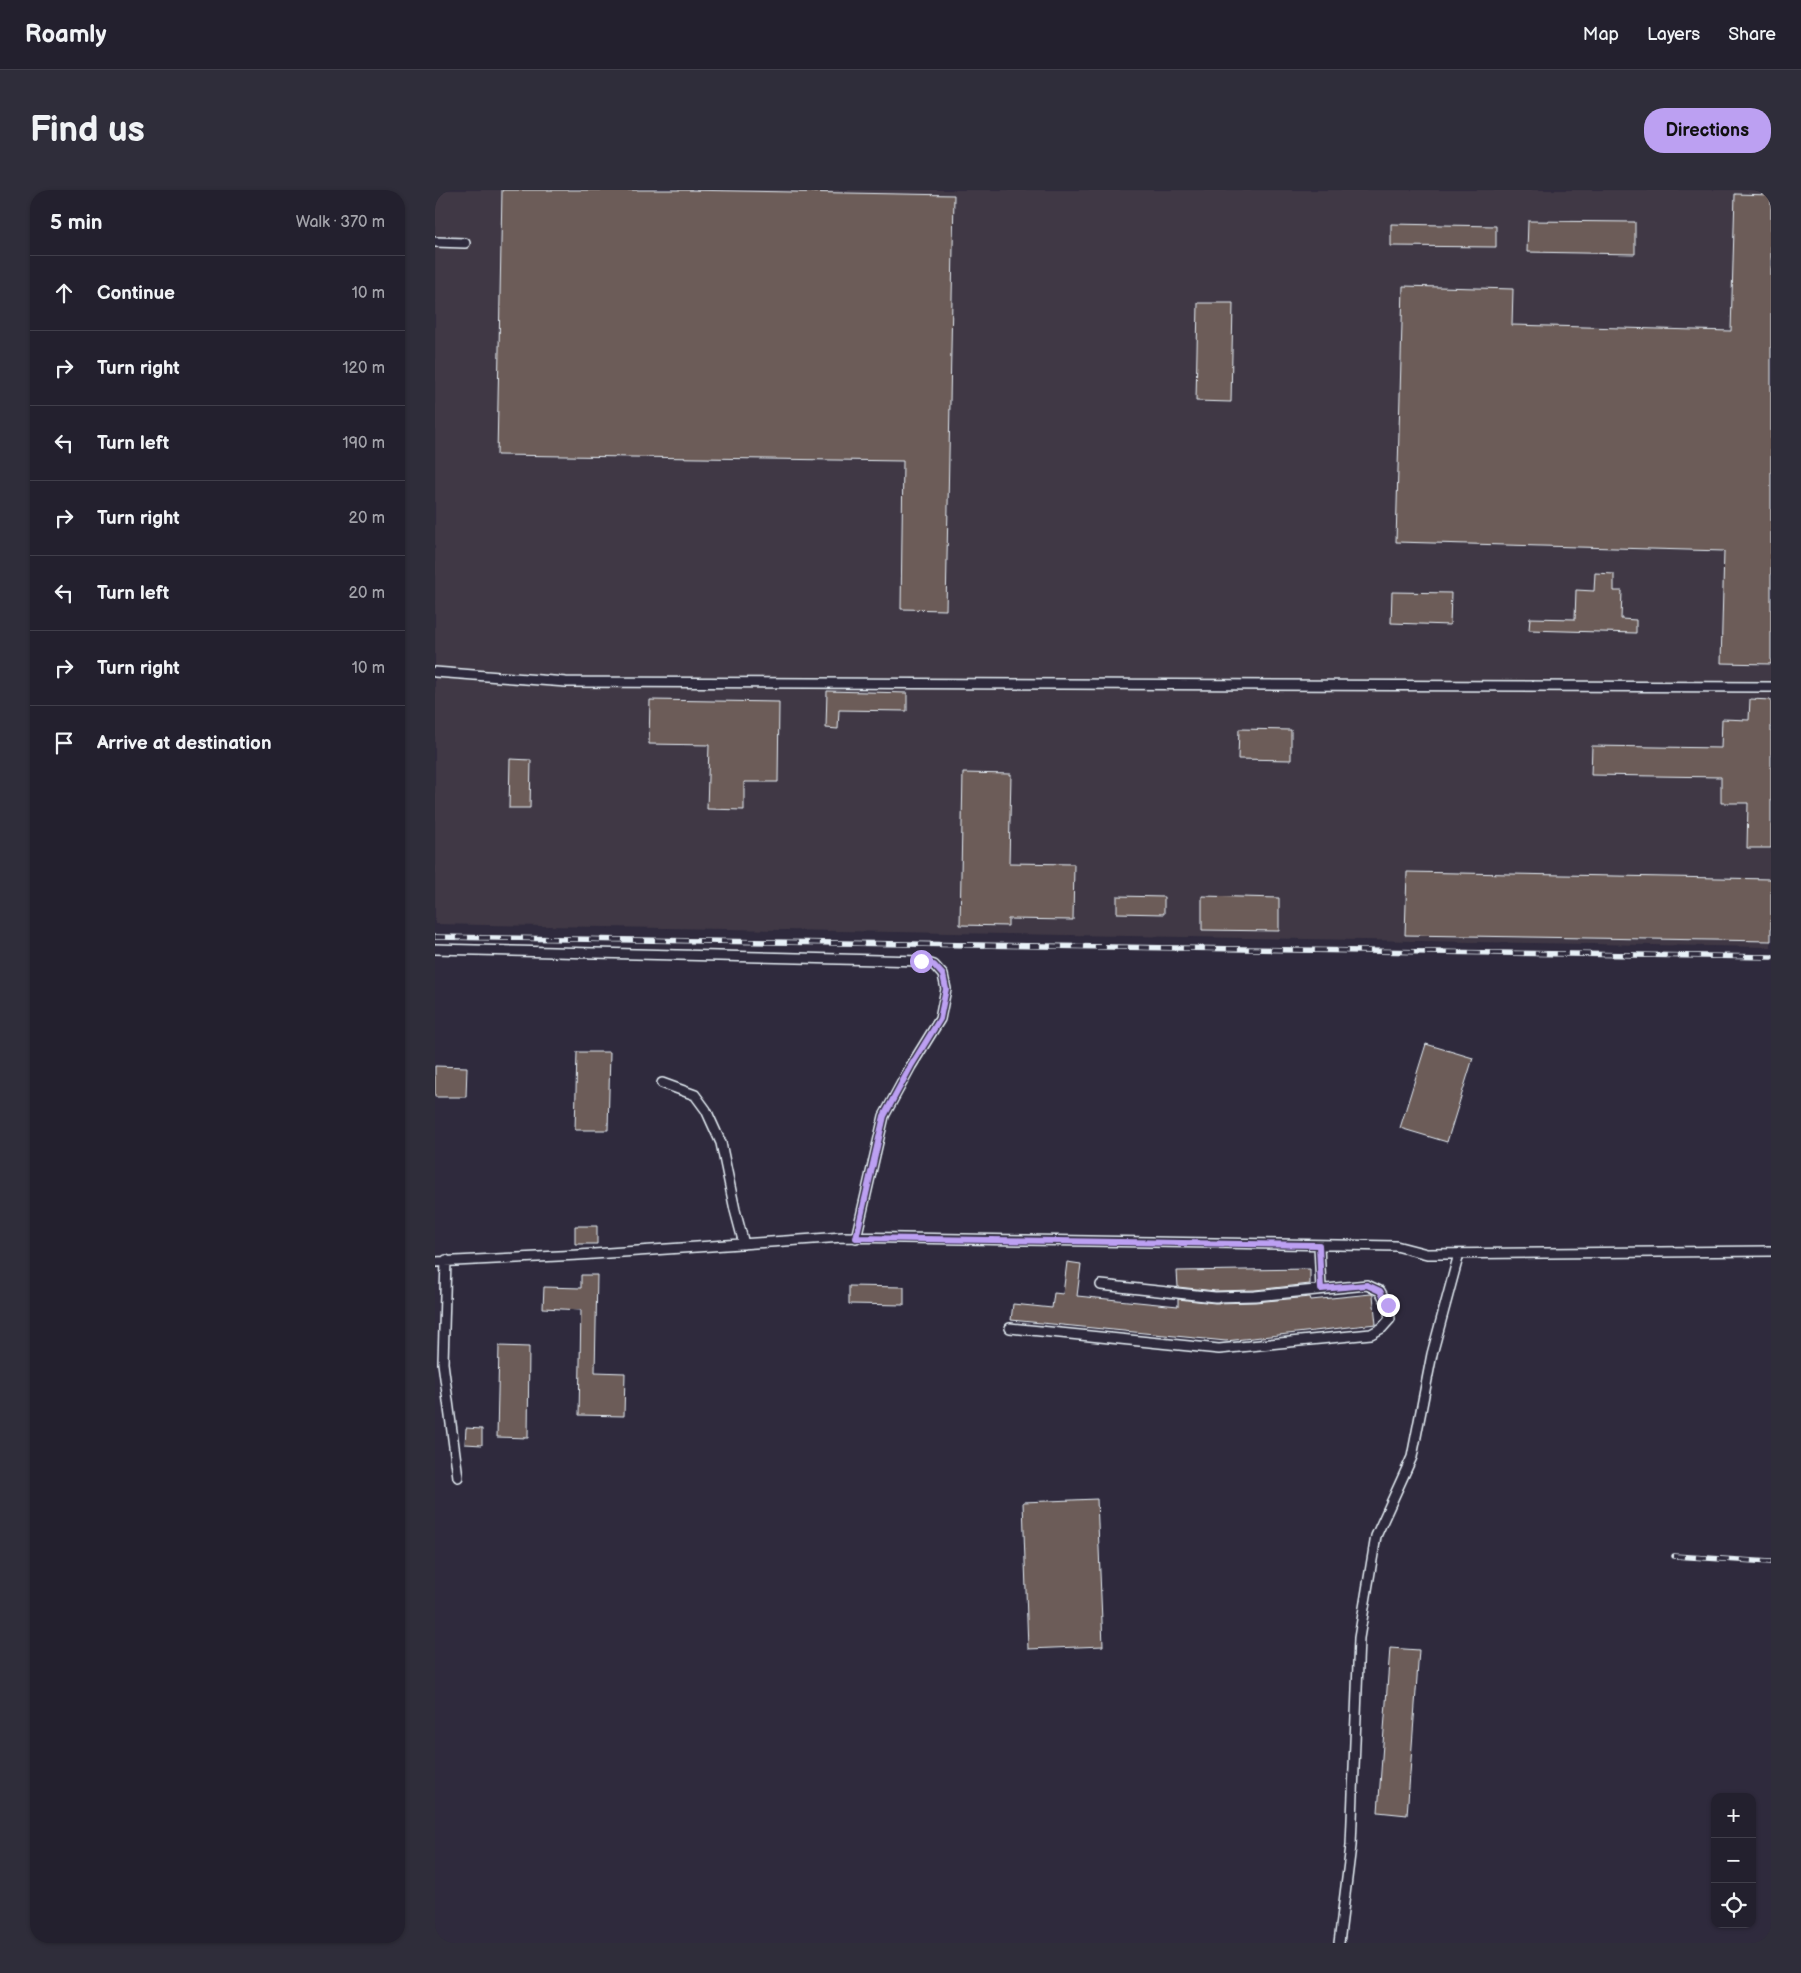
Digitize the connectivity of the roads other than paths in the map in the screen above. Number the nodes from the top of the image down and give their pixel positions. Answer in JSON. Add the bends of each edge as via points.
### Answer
{"nodes":[{"id":1,"x":435,"y":242,"type":"edge"},
{"id":2,"x":465,"y":243,"type":"dead end"},
{"id":3,"x":435,"y":672,"type":"edge"},
{"id":4,"x":1771,"y":687,"type":"edge"},
{"id":5,"x":435,"y":949,"type":"edge"},
{"id":6,"x":662,"y":1082,"type":"dead end"},
{"id":7,"x":856,"y":1238,"type":"junction"},
{"id":8,"x":744,"y":1244,"type":"junction"},
{"id":9,"x":1319,"y":1245,"type":"junction"},
{"id":10,"x":1771,"y":1250,"type":"edge"},
{"id":11,"x":1459,"y":1254,"type":"junction"},
{"id":12,"x":446,"y":1260,"type":"junction"},
{"id":13,"x":435,"y":1262,"type":"edge"},
{"id":14,"x":1101,"y":1285,"type":"dead end"},
{"id":15,"x":1321,"y":1289,"type":"junction"},
{"id":16,"x":1010,"y":1328,"type":"dead end"},
{"id":17,"x":439,"y":1364,"type":"edge"},
{"id":18,"x":458,"y":1477,"type":"dead end"},
{"id":19,"x":1339,"y":1943,"type":"edge"}],
"edges":[{"from":1,"to":2,"type":"lane"},
{"from":3,"to":4,"type":"lane","via":[[576,682]]},
{"from":5,"to":7,"type":"lane","via":[[921,961],[934,965],[943,975],[946,989],[940,1019],[884,1116]]},
{"from":6,"to":8,"type":"lane","via":[[695,1095],[706,1110],[721,1143]]},
{"from":7,"to":8,"type":"lane"},
{"from":7,"to":9,"type":"lane"},
{"from":8,"to":12,"type":"lane"},
{"from":9,"to":11,"type":"lane","via":[[1396,1246],[1427,1254]]},
{"from":9,"to":15,"type":"lane"},
{"from":10,"to":11,"type":"lane"},
{"from":11,"to":19,"type":"lane","via":[[1432,1354],[1412,1457],[1376,1536],[1359,1638],[1351,1846]]},
{"from":12,"to":13,"type":"lane"},
{"from":12,"to":17,"type":"lane"},
{"from":14,"to":15,"type":"lane","via":[[1215,1297]]},
{"from":15,"to":16,"type":"lane","via":[[1367,1285],[1380,1291],[1388,1305],[1390,1319],[1371,1334],[1219,1349]]},
{"from":17,"to":18,"type":"lane"}]}
